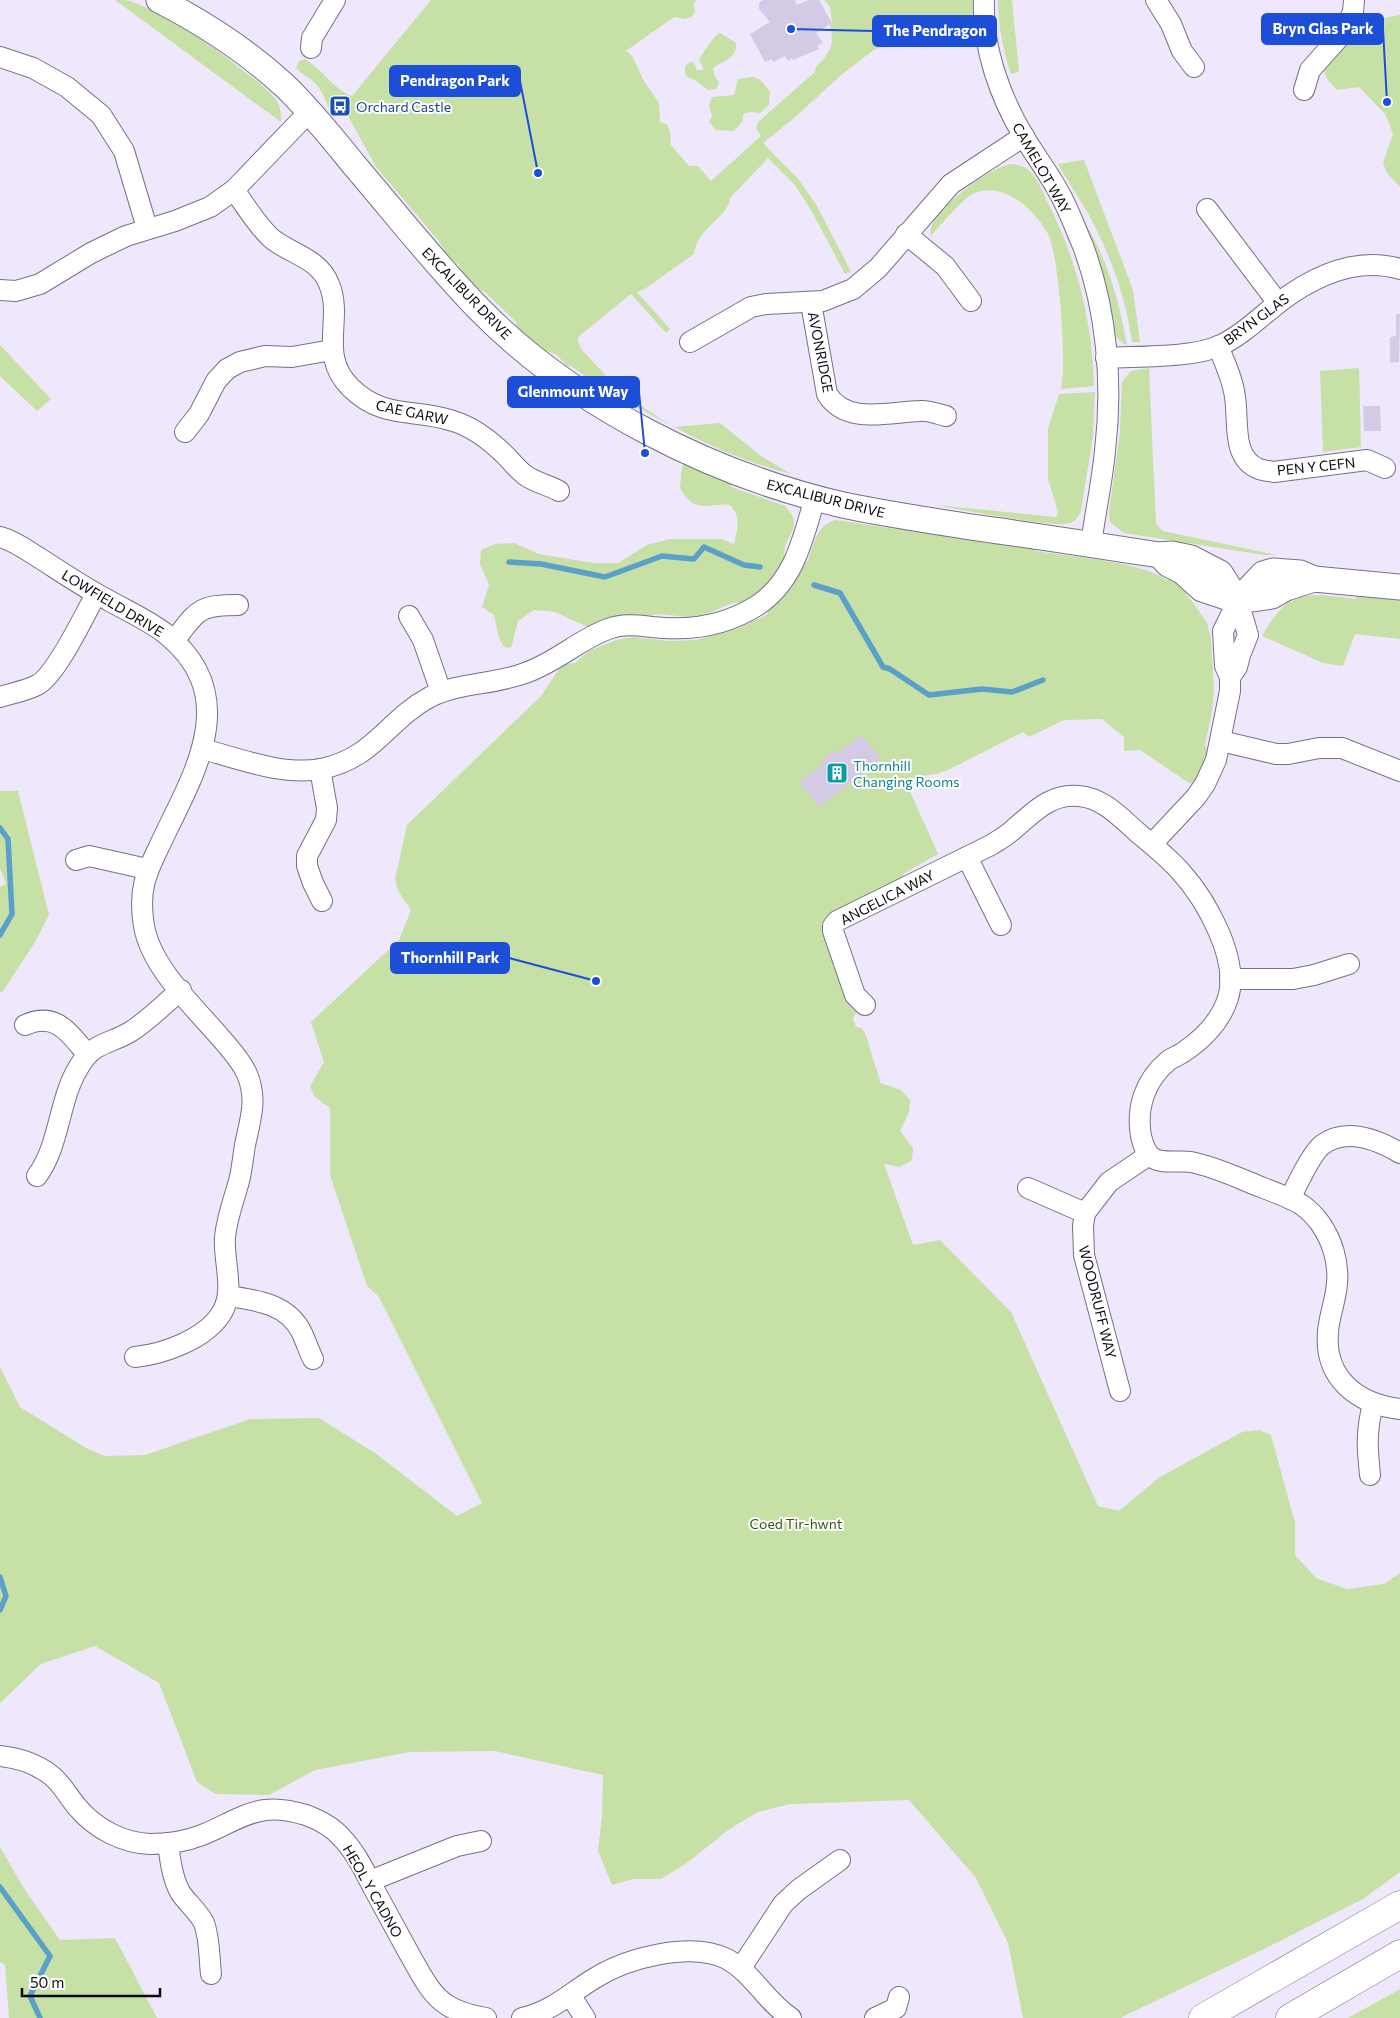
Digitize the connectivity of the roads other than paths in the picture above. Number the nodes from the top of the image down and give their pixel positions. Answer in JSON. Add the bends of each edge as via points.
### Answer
{"nodes":[{"id":1,"x":159,"y":0,"type":"edge"},
{"id":2,"x":335,"y":0,"type":"edge"},
{"id":3,"x":984,"y":0,"type":"edge"},
{"id":4,"x":1156,"y":0,"type":"edge"},
{"id":5,"x":1354,"y":0,"type":"edge"},
{"id":6,"x":311,"y":48,"type":"dead end"},
{"id":7,"x":0,"y":57,"type":"edge"},
{"id":8,"x":1194,"y":67,"type":"dead end"},
{"id":9,"x":1304,"y":90,"type":"dead end"},
{"id":10,"x":309,"y":112,"type":"junction"},
{"id":11,"x":1024,"y":136,"type":"junction"},
{"id":12,"x":234,"y":190,"type":"junction"},
{"id":13,"x":1207,"y":209,"type":"dead end"},
{"id":14,"x":147,"y":228,"type":"junction"},
{"id":15,"x":906,"y":234,"type":"junction"},
{"id":16,"x":1400,"y":269,"type":"edge"},
{"id":17,"x":0,"y":290,"type":"edge"},
{"id":18,"x":971,"y":301,"type":"dead end"},
{"id":19,"x":811,"y":303,"type":"junction"},
{"id":20,"x":1278,"y":304,"type":"junction"},
{"id":21,"x":690,"y":342,"type":"dead end"},
{"id":22,"x":1218,"y":346,"type":"junction"},
{"id":23,"x":332,"y":350,"type":"junction"},
{"id":24,"x":1106,"y":358,"type":"junction"},
{"id":25,"x":946,"y":416,"type":"dead end"},
{"id":26,"x":185,"y":432,"type":"dead end"},
{"id":27,"x":1385,"y":468,"type":"dead end"},
{"id":28,"x":559,"y":491,"type":"dead end"},
{"id":29,"x":815,"y":498,"type":"junction"},
{"id":30,"x":0,"y":537,"type":"edge"},
{"id":31,"x":1091,"y":545,"type":"junction"},
{"id":32,"x":1400,"y":587,"type":"edge"},
{"id":33,"x":96,"y":594,"type":"junction"},
{"id":34,"x":1238,"y":601,"type":"junction"},
{"id":35,"x":238,"y":605,"type":"dead end"},
{"id":36,"x":409,"y":616,"type":"dead end"},
{"id":37,"x":174,"y":641,"type":"junction"},
{"id":38,"x":441,"y":692,"type":"junction"},
{"id":39,"x":0,"y":698,"type":"edge"},
{"id":40,"x":1221,"y":741,"type":"junction"},
{"id":41,"x":203,"y":749,"type":"junction"},
{"id":42,"x":320,"y":769,"type":"junction"},
{"id":43,"x":1400,"y":771,"type":"edge"},
{"id":44,"x":1152,"y":844,"type":"junction"},
{"id":45,"x":967,"y":857,"type":"junction"},
{"id":46,"x":76,"y":860,"type":"dead end"},
{"id":47,"x":148,"y":869,"type":"junction"},
{"id":48,"x":322,"y":902,"type":"dead end"},
{"id":49,"x":1001,"y":925,"type":"dead end"},
{"id":50,"x":1349,"y":964,"type":"dead end"},
{"id":51,"x":1230,"y":978,"type":"junction"},
{"id":52,"x":181,"y":990,"type":"junction"},
{"id":53,"x":865,"y":1005,"type":"dead end"},
{"id":54,"x":25,"y":1026,"type":"dead end"},
{"id":55,"x":87,"y":1054,"type":"junction"},
{"id":56,"x":1400,"y":1153,"type":"edge"},
{"id":57,"x":1149,"y":1154,"type":"junction"},
{"id":58,"x":37,"y":1176,"type":"dead end"},
{"id":59,"x":1028,"y":1188,"type":"dead end"},
{"id":60,"x":1290,"y":1199,"type":"junction"},
{"id":61,"x":1085,"y":1213,"type":"junction"},
{"id":62,"x":228,"y":1296,"type":"junction"},
{"id":63,"x":135,"y":1358,"type":"dead end"},
{"id":64,"x":313,"y":1359,"type":"dead end"},
{"id":65,"x":1120,"y":1391,"type":"dead end"},
{"id":66,"x":1373,"y":1404,"type":"junction"},
{"id":67,"x":1400,"y":1408,"type":"edge"},
{"id":68,"x":1370,"y":1475,"type":"dead end"},
{"id":69,"x":0,"y":1756,"type":"edge"},
{"id":70,"x":481,"y":1841,"type":"dead end"},
{"id":71,"x":168,"y":1843,"type":"junction"},
{"id":72,"x":840,"y":1860,"type":"dead end"},
{"id":73,"x":370,"y":1881,"type":"junction"},
{"id":74,"x":1400,"y":1905,"type":"edge"},
{"id":75,"x":1400,"y":1954,"type":"edge"},
{"id":76,"x":741,"y":1968,"type":"junction"},
{"id":77,"x":211,"y":1974,"type":"dead end"},
{"id":78,"x":570,"y":1995,"type":"junction"},
{"id":79,"x":899,"y":1997,"type":"dead end"},
{"id":80,"x":473,"y":2017,"type":"edge"},
{"id":81,"x":522,"y":2018,"type":"edge"},
{"id":82,"x":585,"y":2018,"type":"edge"},
{"id":83,"x":791,"y":2018,"type":"edge"},
{"id":84,"x":875,"y":2018,"type":"edge"},
{"id":85,"x":1203,"y":2018,"type":"edge"},
{"id":86,"x":1290,"y":2018,"type":"edge"}],
"edges":[{"from":1,"to":10,"type":"street","name":"EXCALIBUR DRIVE","via":[[187,14],[234,46],[282,83]]},
{"from":2,"to":6,"type":"street","via":[[312,38]]},
{"from":3,"to":11,"type":"street","name":"CAMELOT WAY","via":[[987,37],[997,79]]},
{"from":4,"to":8,"type":"street","via":[[1182,51]]},
{"from":5,"to":9,"type":"street","via":[[1353,12],[1344,33],[1310,70]]},
{"from":7,"to":14,"type":"street","via":[[33,68],[67,87],[100,115],[124,151]]},
{"from":10,"to":12,"type":"street"},
{"from":10,"to":29,"type":"street","name":"EXCALIBUR DRIVE","via":[[447,275],[493,323],[537,360],[589,397],[643,429],[730,470]]},
{"from":11,"to":15,"type":"street","name":"AVONRIDGE","via":[[951,184]]},
{"from":11,"to":24,"type":"street","name":"CAMELOT WAY","via":[[1062,197],[1083,248],[1100,308]]},
{"from":12,"to":14,"type":"street","via":[[194,214]]},
{"from":12,"to":23,"type":"street","name":"CAE GARW","via":[[272,238],[305,258],[329,282],[334,305]]},
{"from":13,"to":20,"type":"street"},
{"from":14,"to":17,"type":"street","via":[[91,253],[40,284],[16,291]]},
{"from":15,"to":18,"type":"street","via":[[945,266]]},
{"from":15,"to":19,"type":"street","name":"AVONRIDGE","via":[[878,268],[853,289]]},
{"from":16,"to":20,"type":"street","name":"BRYN GLAS","via":[[1374,265],[1349,267],[1314,278]]},
{"from":19,"to":21,"type":"street","name":"AVONRIDGE","via":[[751,307]]},
{"from":19,"to":25,"type":"street","name":"AVONRIDGE","via":[[827,394],[832,403],[854,413],[922,410]]},
{"from":20,"to":22,"type":"street","name":"BRYN GLAS"},
{"from":22,"to":24,"type":"street","name":"BRYN GLAS","via":[[1202,351]]},
{"from":22,"to":27,"type":"street","name":"PEN Y CEFN","via":[[1232,381],[1240,451],[1248,461],[1259,469],[1274,472],[1367,460]]},
{"from":23,"to":26,"type":"street","via":[[292,357],[265,356],[227,369]]},
{"from":23,"to":28,"type":"street","name":"CAE GARW","via":[[349,386],[372,405],[466,426],[492,443],[525,475]]},
{"from":24,"to":31,"type":"street","name":"CAMELOT WAY","via":[[1109,388],[1106,451]]},
{"from":29,"to":31,"type":"street","name":"EXCALIBUR DRIVE","via":[[901,516]]},
{"from":29,"to":38,"type":"street","via":[[784,582],[745,612],[696,628],[630,624],[611,628],[524,674]]},
{"from":30,"to":33,"type":"street","name":"LOWFIELD DRIVE"},
{"from":31,"to":34,"type":"street","name":"EXCALIBUR DRIVE","via":[[1191,558],[1220,573]]},
{"from":32,"to":34,"type":"street","via":[[1314,579],[1300,573],[1268,572]]},
{"from":33,"to":37,"type":"street","name":"LOWFIELD DRIVE","via":[[144,619]]},
{"from":33,"to":39,"type":"street","via":[[46,679]]},
{"from":34,"to":40,"type":"street","via":[[1248,634],[1237,667],[1230,677]]},
{"from":35,"to":37,"type":"street","via":[[205,608]]},
{"from":36,"to":38,"type":"street","via":[[423,640]]},
{"from":37,"to":41,"type":"street","name":"LOWFIELD DRIVE","via":[[194,666],[204,689],[207,722]]},
{"from":38,"to":42,"type":"street","via":[[410,710],[368,749],[347,762]]},
{"from":40,"to":43,"type":"street","via":[[1276,754],[1342,748]]},
{"from":40,"to":44,"type":"street","via":[[1205,784]]},
{"from":41,"to":42,"type":"street","via":[[279,768]]},
{"from":41,"to":47,"type":"street","name":"LOWFIELD DRIVE","via":[[187,790]]},
{"from":42,"to":48,"type":"street","via":[[326,820],[307,856],[307,866]]},
{"from":44,"to":45,"type":"street","name":"ANGELICA WAY","via":[[1104,804],[1079,796],[1067,796],[1040,806],[1006,836]]},
{"from":44,"to":51,"type":"street","name":"ANGELICA WAY","via":[[1181,871],[1204,903],[1224,949]]},
{"from":45,"to":49,"type":"street"},
{"from":45,"to":53,"type":"street","name":"ANGELICA WAY","via":[[837,921],[833,926],[854,994]]},
{"from":46,"to":47,"type":"street","via":[[89,856]]},
{"from":47,"to":52,"type":"street","name":"LOWFIELD DRIVE","via":[[142,905],[148,942],[160,965]]},
{"from":50,"to":51,"type":"street","via":[[1293,979]]},
{"from":51,"to":57,"type":"street","name":"ANGELICA WAY","via":[[1229,994],[1217,1020],[1198,1041],[1168,1061],[1142,1098],[1140,1132]]},
{"from":52,"to":55,"type":"street","via":[[129,1033],[97,1046]]},
{"from":52,"to":62,"type":"street","name":"LOWFIELD DRIVE","via":[[241,1061],[254,1098],[239,1183],[226,1228]]},
{"from":54,"to":55,"type":"street","via":[[38,1020],[57,1024]]},
{"from":55,"to":58,"type":"street","via":[[73,1076],[55,1137]]},
{"from":56,"to":60,"type":"street","via":[[1371,1138],[1332,1140],[1316,1152]]},
{"from":57,"to":60,"type":"street","via":[[1162,1161],[1201,1164]]},
{"from":57,"to":61,"type":"street","via":[[1109,1182]]},
{"from":59,"to":61,"type":"street"},
{"from":60,"to":66,"type":"street","via":[[1312,1214],[1328,1236],[1334,1251],[1337,1283],[1328,1329],[1331,1361],[1347,1387]]},
{"from":61,"to":65,"type":"street","name":"WOODRUFF WAY","via":[[1084,1255]]},
{"from":62,"to":63,"type":"street","via":[[222,1313],[198,1336]]},
{"from":62,"to":64,"type":"street","via":[[269,1303],[281,1310],[302,1332]]},
{"from":66,"to":67,"type":"street"},
{"from":66,"to":68,"type":"street","via":[[1367,1436]]},
{"from":69,"to":71,"type":"street","name":"HEOL Y CADNO","via":[[32,1764],[51,1775],[90,1820],[112,1834],[134,1842]]},
{"from":70,"to":73,"type":"street","via":[[457,1846]]},
{"from":71,"to":73,"type":"street","name":"HEOL Y CADNO","via":[[202,1835],[265,1810],[297,1812],[327,1825],[340,1835],[360,1861]]},
{"from":71,"to":77,"type":"street","via":[[175,1882],[204,1924]]},
{"from":72,"to":76,"type":"street","via":[[783,1904]]},
{"from":73,"to":80,"type":"street","name":"HEOL Y CADNO","via":[[429,1987],[446,2004]]},
{"from":74,"to":85,"type":"highway"},
{"from":75,"to":86,"type":"highway"},
{"from":76,"to":78,"type":"street","via":[[726,1959],[699,1952],[656,1955],[616,1967]]},
{"from":76,"to":83,"type":"street","via":[[770,2002]]},
{"from":78,"to":81,"type":"street","via":[[538,2015]]},
{"from":78,"to":82,"type":"street"},
{"from":79,"to":84,"type":"street","via":[[896,2008]]}]}
